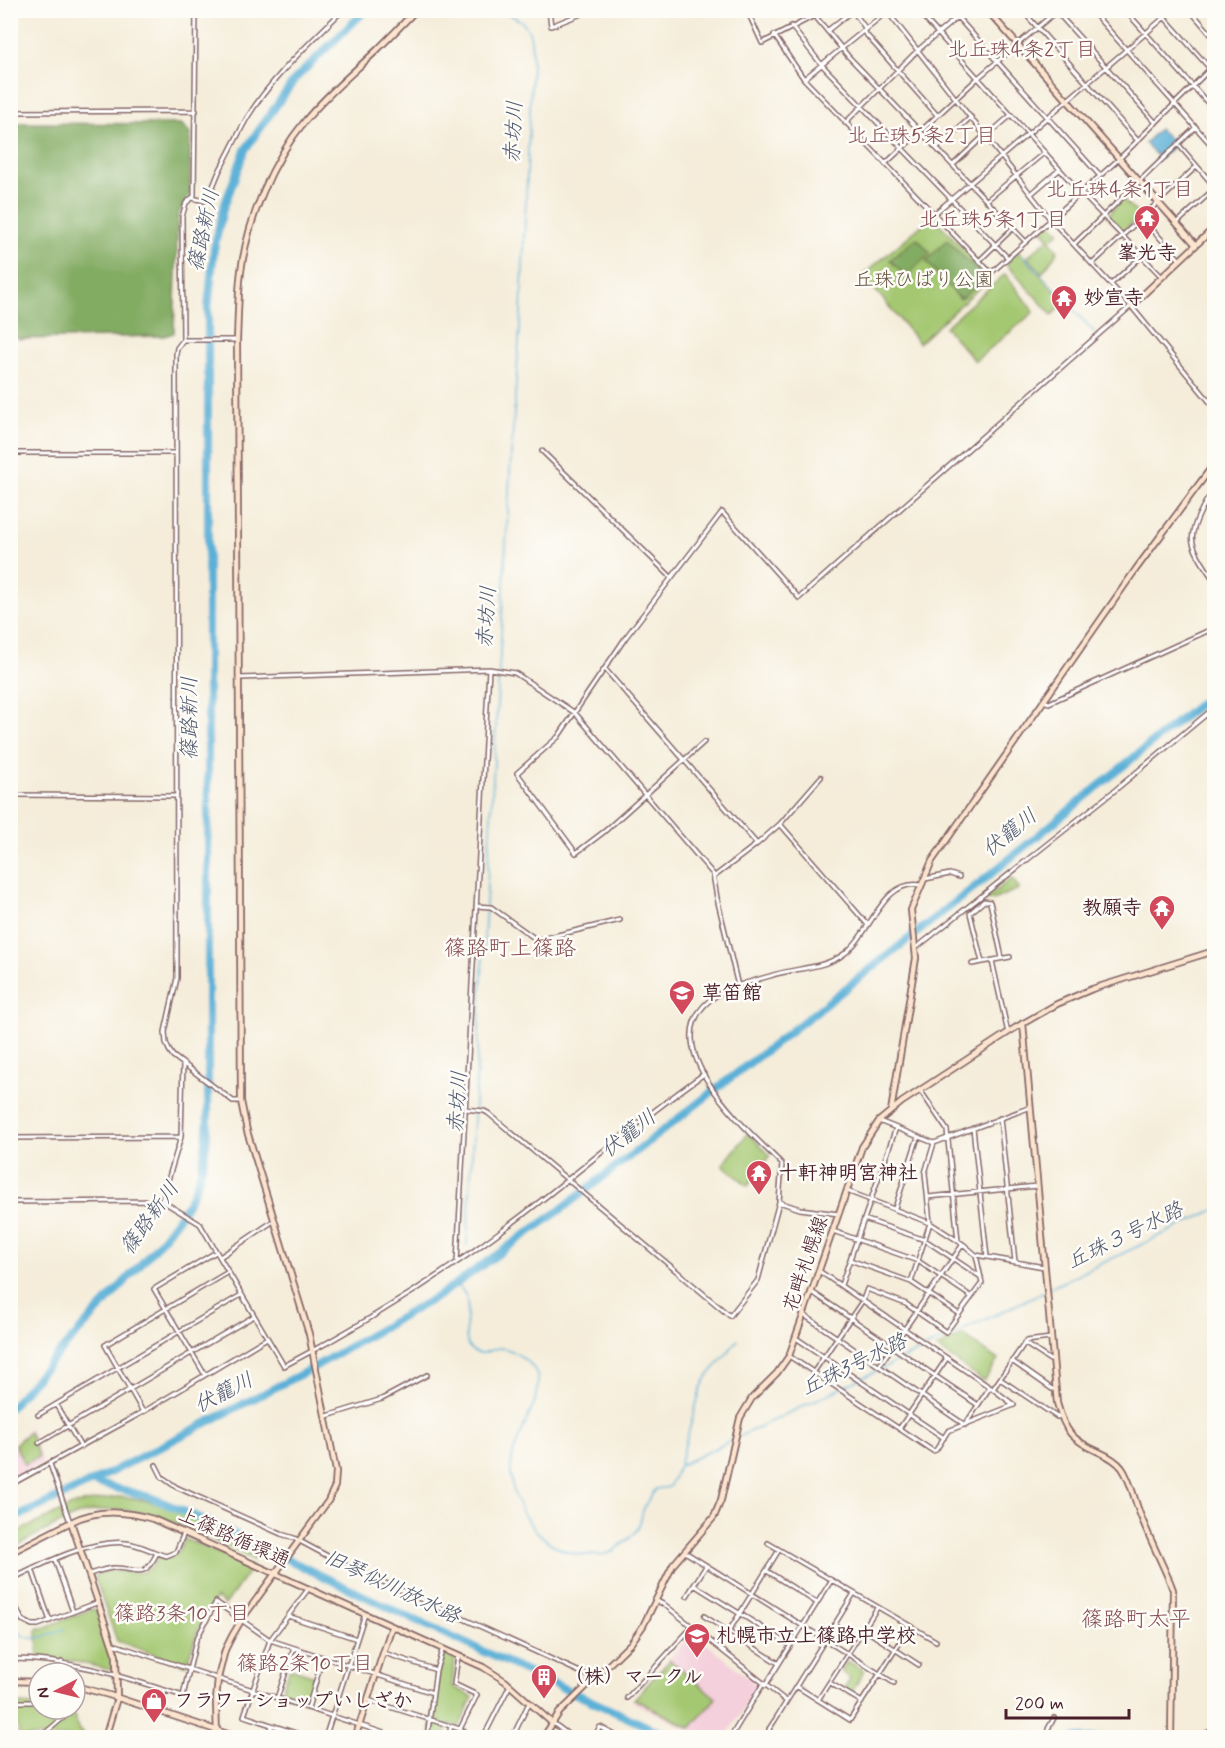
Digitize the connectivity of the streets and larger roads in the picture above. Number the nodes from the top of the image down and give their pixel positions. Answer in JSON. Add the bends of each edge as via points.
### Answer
{"nodes":[{"id":1,"x":196,"y":10,"type":"edge"},
{"id":2,"x":343,"y":10,"type":"edge"},
{"id":3,"x":416,"y":10,"type":"edge"},
{"id":4,"x":549,"y":10,"type":"edge"},
{"id":5,"x":591,"y":10,"type":"edge"},
{"id":6,"x":747,"y":10,"type":"edge"},
{"id":7,"x":764,"y":10,"type":"edge"},
{"id":8,"x":810,"y":10,"type":"edge"},
{"id":9,"x":822,"y":10,"type":"edge"},
{"id":10,"x":917,"y":10,"type":"edge"},
{"id":11,"x":951,"y":10,"type":"edge"},
{"id":12,"x":966,"y":10,"type":"edge"},
{"id":13,"x":987,"y":10,"type":"edge"},
{"id":14,"x":1022,"y":10,"type":"edge"},
{"id":15,"x":1091,"y":10,"type":"edge"},
{"id":16,"x":1125,"y":10,"type":"edge"},
{"id":17,"x":1158,"y":10,"type":"edge"},
{"id":18,"x":1173,"y":10,"type":"edge"},
{"id":19,"x":1190,"y":10,"type":"edge"},
{"id":20,"x":852,"y":11,"type":"edge"},
{"id":21,"x":887,"y":11,"type":"edge"},
{"id":22,"x":1057,"y":11,"type":"edge"},
{"id":23,"x":750,"y":16,"type":"junction"},
{"id":24,"x":814,"y":16,"type":"junction"},
{"id":25,"x":957,"y":17,"type":"junction"},
{"id":26,"x":1165,"y":18,"type":"junction"},
{"id":27,"x":791,"y":26,"type":"junction"},
{"id":28,"x":1038,"y":28,"type":"junction"},
{"id":29,"x":865,"y":30,"type":"junction"},
{"id":30,"x":827,"y":31,"type":"junction"},
{"id":31,"x":938,"y":34,"type":"junction"},
{"id":32,"x":1146,"y":34,"type":"junction"},
{"id":33,"x":774,"y":35,"type":"junction"},
{"id":34,"x":1215,"y":38,"type":"edge"},
{"id":35,"x":1018,"y":45,"type":"junction"},
{"id":36,"x":841,"y":48,"type":"junction"},
{"id":37,"x":918,"y":50,"type":"junction"},
{"id":38,"x":1126,"y":51,"type":"junction"},
{"id":39,"x":997,"y":62,"type":"junction"},
{"id":40,"x":821,"y":64,"type":"junction"},
{"id":41,"x":1215,"y":65,"type":"edge"},
{"id":42,"x":1106,"y":68,"type":"junction"},
{"id":43,"x":1211,"y":69,"type":"junction"},
{"id":44,"x":898,"y":70,"type":"junction"},
{"id":45,"x":1215,"y":74,"type":"edge"},
{"id":46,"x":978,"y":78,"type":"junction"},
{"id":47,"x":804,"y":79,"type":"junction"},
{"id":48,"x":1087,"y":84,"type":"junction"},
{"id":49,"x":1194,"y":87,"type":"junction"},
{"id":50,"x":879,"y":88,"type":"junction"},
{"id":51,"x":956,"y":98,"type":"junction"},
{"id":52,"x":1068,"y":100,"type":"junction"},
{"id":53,"x":1176,"y":104,"type":"junction"},
{"id":54,"x":862,"y":106,"type":"junction"},
{"id":55,"x":1215,"y":110,"type":"edge"},
{"id":56,"x":196,"y":111,"type":"junction"},
{"id":57,"x":10,"y":112,"type":"edge"},
{"id":58,"x":938,"y":115,"type":"junction"},
{"id":59,"x":1011,"y":115,"type":"junction"},
{"id":60,"x":971,"y":117,"type":"junction"},
{"id":61,"x":1047,"y":117,"type":"junction"},
{"id":62,"x":845,"y":123,"type":"junction"},
{"id":63,"x":1156,"y":123,"type":"junction"},
{"id":64,"x":1196,"y":127,"type":"junction"},
{"id":65,"x":921,"y":131,"type":"junction"},
{"id":66,"x":1028,"y":134,"type":"junction"},
{"id":67,"x":986,"y":135,"type":"junction"},
{"id":68,"x":1215,"y":138,"type":"edge"},
{"id":69,"x":1138,"y":141,"type":"junction"},
{"id":70,"x":1209,"y":142,"type":"junction"},
{"id":71,"x":1178,"y":144,"type":"junction"},
{"id":72,"x":902,"y":147,"type":"junction"},
{"id":73,"x":936,"y":148,"type":"junction"},
{"id":74,"x":1215,"y":148,"type":"edge"},
{"id":75,"x":1045,"y":152,"type":"junction"},
{"id":76,"x":1002,"y":156,"type":"junction"},
{"id":77,"x":1120,"y":158,"type":"junction"},
{"id":78,"x":885,"y":164,"type":"junction"},
{"id":79,"x":953,"y":165,"type":"junction"},
{"id":80,"x":1197,"y":166,"type":"junction"},
{"id":81,"x":1060,"y":169,"type":"junction"},
{"id":82,"x":1017,"y":175,"type":"junction"},
{"id":83,"x":1100,"y":176,"type":"junction"},
{"id":84,"x":1139,"y":180,"type":"junction"},
{"id":85,"x":970,"y":182,"type":"junction"},
{"id":86,"x":1215,"y":187,"type":"edge"},
{"id":87,"x":1081,"y":193,"type":"junction"},
{"id":88,"x":1031,"y":194,"type":"junction"},
{"id":89,"x":192,"y":198,"type":"junction"},
{"id":90,"x":951,"y":199,"type":"junction"},
{"id":91,"x":987,"y":200,"type":"junction"},
{"id":92,"x":1159,"y":201,"type":"junction"},
{"id":93,"x":934,"y":214,"type":"junction"},
{"id":94,"x":1102,"y":215,"type":"junction"},
{"id":95,"x":1142,"y":218,"type":"junction"},
{"id":96,"x":1051,"y":220,"type":"junction"},
{"id":97,"x":1177,"y":223,"type":"junction"},
{"id":98,"x":1013,"y":228,"type":"junction"},
{"id":99,"x":1215,"y":228,"type":"edge"},
{"id":100,"x":1122,"y":236,"type":"junction"},
{"id":101,"x":1026,"y":242,"type":"junction"},
{"id":102,"x":1074,"y":244,"type":"junction"},
{"id":103,"x":996,"y":245,"type":"junction"},
{"id":104,"x":1196,"y":245,"type":"junction"},
{"id":105,"x":1142,"y":256,"type":"junction"},
{"id":106,"x":1008,"y":258,"type":"junction"},
{"id":107,"x":1180,"y":260,"type":"junction"},
{"id":108,"x":979,"y":261,"type":"junction"},
{"id":109,"x":1092,"y":264,"type":"junction"},
{"id":110,"x":1162,"y":277,"type":"junction"},
{"id":111,"x":1111,"y":284,"type":"junction"},
{"id":112,"x":1131,"y":306,"type":"junction"},
{"id":113,"x":183,"y":340,"type":"junction"},
{"id":114,"x":237,"y":340,"type":"junction"},
{"id":115,"x":1215,"y":407,"type":"edge"},
{"id":116,"x":542,"y":451,"type":"dead end"},
{"id":117,"x":10,"y":453,"type":"edge"},
{"id":118,"x":176,"y":453,"type":"junction"},
{"id":119,"x":1215,"y":464,"type":"edge"},
{"id":120,"x":1215,"y":490,"type":"edge"},
{"id":121,"x":672,"y":578,"type":"junction"},
{"id":122,"x":1215,"y":580,"type":"edge"},
{"id":123,"x":1215,"y":628,"type":"edge"},
{"id":124,"x":605,"y":669,"type":"junction"},
{"id":125,"x":491,"y":670,"type":"junction"},
{"id":126,"x":238,"y":678,"type":"junction"},
{"id":127,"x":1044,"y":701,"type":"junction"},
{"id":128,"x":1215,"y":708,"type":"edge"},
{"id":129,"x":575,"y":713,"type":"junction"},
{"id":130,"x":704,"y":742,"type":"dead end"},
{"id":131,"x":685,"y":760,"type":"junction"},
{"id":132,"x":820,"y":777,"type":"dead end"},
{"id":133,"x":10,"y":795,"type":"edge"},
{"id":134,"x":644,"y":795,"type":"junction"},
{"id":135,"x":177,"y":796,"type":"junction"},
{"id":136,"x":780,"y":824,"type":"junction"},
{"id":137,"x":757,"y":844,"type":"junction"},
{"id":138,"x":715,"y":876,"type":"junction"},
{"id":139,"x":959,"y":877,"type":"dead end"},
{"id":140,"x":925,"y":879,"type":"junction"},
{"id":141,"x":921,"y":885,"type":"junction"},
{"id":142,"x":478,"y":906,"type":"junction"},
{"id":143,"x":620,"y":920,"type":"dead end"},
{"id":144,"x":868,"y":925,"type":"junction"},
{"id":145,"x":915,"y":947,"type":"junction"},
{"id":146,"x":1215,"y":951,"type":"edge"},
{"id":147,"x":1010,"y":957,"type":"dead end"},
{"id":148,"x":1002,"y":958,"type":"junction"},
{"id":149,"x":992,"y":961,"type":"junction"},
{"id":150,"x":982,"y":962,"type":"junction"},
{"id":151,"x":972,"y":964,"type":"dead end"},
{"id":152,"x":738,"y":986,"type":"junction"},
{"id":153,"x":1023,"y":1023,"type":"junction"},
{"id":154,"x":1008,"y":1033,"type":"junction"},
{"id":155,"x":183,"y":1064,"type":"junction"},
{"id":156,"x":704,"y":1074,"type":"junction"},
{"id":157,"x":920,"y":1090,"type":"junction"},
{"id":158,"x":241,"y":1101,"type":"junction"},
{"id":159,"x":1031,"y":1107,"type":"junction"},
{"id":160,"x":465,"y":1109,"type":"junction"},
{"id":161,"x":891,"y":1111,"type":"junction"},
{"id":162,"x":1000,"y":1118,"type":"junction"},
{"id":163,"x":879,"y":1121,"type":"junction"},
{"id":164,"x":896,"y":1128,"type":"junction"},
{"id":165,"x":973,"y":1128,"type":"junction"},
{"id":166,"x":181,"y":1137,"type":"junction"},
{"id":167,"x":918,"y":1137,"type":"junction"},
{"id":168,"x":948,"y":1137,"type":"junction"},
{"id":169,"x":10,"y":1138,"type":"edge"},
{"id":170,"x":934,"y":1143,"type":"junction"},
{"id":171,"x":569,"y":1181,"type":"junction"},
{"id":172,"x":1037,"y":1186,"type":"junction"},
{"id":173,"x":1007,"y":1189,"type":"junction"},
{"id":174,"x":847,"y":1191,"type":"junction"},
{"id":175,"x":981,"y":1191,"type":"junction"},
{"id":176,"x":953,"y":1194,"type":"junction"},
{"id":177,"x":928,"y":1197,"type":"junction"},
{"id":178,"x":870,"y":1199,"type":"junction"},
{"id":179,"x":162,"y":1201,"type":"junction"},
{"id":180,"x":10,"y":1202,"type":"edge"},
{"id":181,"x":778,"y":1202,"type":"junction"},
{"id":182,"x":895,"y":1208,"type":"junction"},
{"id":183,"x":839,"y":1214,"type":"junction"},
{"id":184,"x":864,"y":1219,"type":"junction"},
{"id":185,"x":274,"y":1220,"type":"junction"},
{"id":186,"x":930,"y":1223,"type":"junction"},
{"id":187,"x":833,"y":1231,"type":"junction"},
{"id":188,"x":857,"y":1240,"type":"junction"},
{"id":189,"x":925,"y":1240,"type":"junction"},
{"id":190,"x":958,"y":1241,"type":"junction"},
{"id":191,"x":963,"y":1244,"type":"junction"},
{"id":192,"x":216,"y":1252,"type":"junction"},
{"id":193,"x":976,"y":1255,"type":"junction"},
{"id":194,"x":220,"y":1257,"type":"junction"},
{"id":195,"x":987,"y":1257,"type":"junction"},
{"id":196,"x":953,"y":1258,"type":"junction"},
{"id":197,"x":850,"y":1260,"type":"junction"},
{"id":198,"x":918,"y":1261,"type":"junction"},
{"id":199,"x":457,"y":1262,"type":"junction"},
{"id":200,"x":1015,"y":1262,"type":"junction"},
{"id":201,"x":1044,"y":1267,"type":"junction"},
{"id":202,"x":819,"y":1271,"type":"junction"},
{"id":203,"x":228,"y":1272,"type":"junction"},
{"id":204,"x":941,"y":1276,"type":"junction"},
{"id":205,"x":981,"y":1277,"type":"junction"},
{"id":206,"x":911,"y":1282,"type":"junction"},
{"id":207,"x":842,"y":1285,"type":"junction"},
{"id":208,"x":812,"y":1292,"type":"junction"},
{"id":209,"x":929,"y":1293,"type":"junction"},
{"id":210,"x":241,"y":1294,"type":"junction"},
{"id":211,"x":972,"y":1297,"type":"junction"},
{"id":212,"x":863,"y":1299,"type":"junction"},
{"id":213,"x":166,"y":1310,"type":"junction"},
{"id":214,"x":917,"y":1311,"type":"junction"},
{"id":215,"x":959,"y":1314,"type":"junction"},
{"id":216,"x":804,"y":1315,"type":"junction"},
{"id":217,"x":254,"y":1316,"type":"junction"},
{"id":218,"x":850,"y":1318,"type":"junction"},
{"id":219,"x":905,"y":1329,"type":"junction"},
{"id":220,"x":180,"y":1332,"type":"junction"},
{"id":221,"x":267,"y":1338,"type":"junction"},
{"id":222,"x":796,"y":1338,"type":"junction"},
{"id":223,"x":837,"y":1338,"type":"junction"},
{"id":224,"x":1051,"y":1338,"type":"junction"},
{"id":225,"x":1024,"y":1343,"type":"junction"},
{"id":226,"x":892,"y":1347,"type":"junction"},
{"id":227,"x":313,"y":1351,"type":"junction"},
{"id":228,"x":192,"y":1353,"type":"junction"},
{"id":229,"x":789,"y":1356,"type":"junction"},
{"id":230,"x":825,"y":1356,"type":"junction"},
{"id":231,"x":948,"y":1358,"type":"junction"},
{"id":232,"x":1053,"y":1360,"type":"junction"},
{"id":233,"x":1012,"y":1361,"type":"junction"},
{"id":234,"x":118,"y":1368,"type":"junction"},
{"id":235,"x":881,"y":1368,"type":"junction"},
{"id":236,"x":813,"y":1373,"type":"junction"},
{"id":237,"x":205,"y":1375,"type":"junction"},
{"id":238,"x":428,"y":1375,"type":"dead end"},
{"id":239,"x":935,"y":1376,"type":"junction"},
{"id":240,"x":1000,"y":1379,"type":"junction"},
{"id":241,"x":992,"y":1388,"type":"junction"},
{"id":242,"x":130,"y":1389,"type":"junction"},
{"id":243,"x":1056,"y":1389,"type":"junction"},
{"id":244,"x":922,"y":1395,"type":"junction"},
{"id":245,"x":56,"y":1405,"type":"junction"},
{"id":246,"x":978,"y":1405,"type":"junction"},
{"id":247,"x":143,"y":1412,"type":"junction"},
{"id":248,"x":909,"y":1414,"type":"junction"},
{"id":249,"x":38,"y":1415,"type":"dead end"},
{"id":250,"x":327,"y":1416,"type":"junction"},
{"id":251,"x":1061,"y":1416,"type":"junction"},
{"id":252,"x":965,"y":1425,"type":"junction"},
{"id":253,"x":68,"y":1426,"type":"junction"},
{"id":254,"x":899,"y":1429,"type":"junction"},
{"id":255,"x":944,"y":1438,"type":"junction"},
{"id":256,"x":39,"y":1443,"type":"dead end"},
{"id":257,"x":81,"y":1447,"type":"junction"},
{"id":258,"x":50,"y":1464,"type":"junction"},
{"id":259,"x":156,"y":1465,"type":"dead end"},
{"id":260,"x":10,"y":1485,"type":"edge"},
{"id":261,"x":71,"y":1522,"type":"junction"},
{"id":262,"x":184,"y":1533,"type":"junction"},
{"id":263,"x":297,"y":1544,"type":"junction"},
{"id":264,"x":768,"y":1544,"type":"dead end"},
{"id":265,"x":80,"y":1550,"type":"junction"},
{"id":266,"x":779,"y":1550,"type":"junction"},
{"id":267,"x":684,"y":1552,"type":"junction"},
{"id":268,"x":10,"y":1553,"type":"edge"},
{"id":269,"x":157,"y":1553,"type":"junction"},
{"id":270,"x":55,"y":1560,"type":"junction"},
{"id":271,"x":706,"y":1566,"type":"junction"},
{"id":272,"x":32,"y":1569,"type":"junction"},
{"id":273,"x":767,"y":1571,"type":"junction"},
{"id":274,"x":275,"y":1573,"type":"junction"},
{"id":275,"x":89,"y":1574,"type":"junction"},
{"id":276,"x":10,"y":1580,"type":"edge"},
{"id":277,"x":831,"y":1581,"type":"junction"},
{"id":278,"x":694,"y":1585,"type":"junction"},
{"id":279,"x":309,"y":1588,"type":"junction"},
{"id":280,"x":10,"y":1593,"type":"edge"},
{"id":281,"x":753,"y":1594,"type":"junction"},
{"id":282,"x":853,"y":1595,"type":"junction"},
{"id":283,"x":687,"y":1596,"type":"dead end"},
{"id":284,"x":655,"y":1600,"type":"junction"},
{"id":285,"x":99,"y":1602,"type":"junction"},
{"id":286,"x":817,"y":1603,"type":"junction"},
{"id":287,"x":877,"y":1608,"type":"junction"},
{"id":288,"x":73,"y":1612,"type":"junction"},
{"id":289,"x":740,"y":1613,"type":"junction"},
{"id":290,"x":365,"y":1614,"type":"junction"},
{"id":291,"x":288,"y":1616,"type":"junction"},
{"id":292,"x":704,"y":1616,"type":"dead end"},
{"id":293,"x":242,"y":1619,"type":"junction"},
{"id":294,"x":50,"y":1621,"type":"junction"},
{"id":295,"x":392,"y":1626,"type":"junction"},
{"id":296,"x":802,"y":1626,"type":"junction"},
{"id":297,"x":692,"y":1627,"type":"junction"},
{"id":298,"x":910,"y":1627,"type":"junction"},
{"id":299,"x":864,"y":1629,"type":"junction"},
{"id":300,"x":729,"y":1632,"type":"junction"},
{"id":301,"x":724,"y":1639,"type":"dead end"},
{"id":302,"x":270,"y":1640,"type":"junction"},
{"id":303,"x":357,"y":1640,"type":"junction"},
{"id":304,"x":825,"y":1640,"type":"junction"},
{"id":305,"x":936,"y":1641,"type":"dead end"},
{"id":306,"x":113,"y":1644,"type":"junction"},
{"id":307,"x":790,"y":1645,"type":"junction"},
{"id":308,"x":294,"y":1648,"type":"junction"},
{"id":309,"x":443,"y":1648,"type":"junction"},
{"id":310,"x":895,"y":1650,"type":"junction"},
{"id":311,"x":383,"y":1653,"type":"junction"},
{"id":312,"x":848,"y":1654,"type":"junction"},
{"id":313,"x":458,"y":1655,"type":"junction"},
{"id":314,"x":323,"y":1658,"type":"junction"},
{"id":315,"x":10,"y":1659,"type":"edge"},
{"id":316,"x":45,"y":1661,"type":"edge"},
{"id":317,"x":779,"y":1664,"type":"junction"},
{"id":318,"x":919,"y":1665,"type":"dead end"},
{"id":319,"x":349,"y":1666,"type":"junction"},
{"id":320,"x":87,"y":1667,"type":"edge"},
{"id":321,"x":189,"y":1669,"type":"junction"},
{"id":322,"x":436,"y":1670,"type":"junction"},
{"id":323,"x":880,"y":1674,"type":"junction"},
{"id":324,"x":376,"y":1675,"type":"junction"},
{"id":325,"x":118,"y":1676,"type":"junction"},
{"id":326,"x":218,"y":1678,"type":"junction"},
{"id":327,"x":593,"y":1678,"type":"junction"},
{"id":328,"x":10,"y":1681,"type":"edge"},
{"id":329,"x":27,"y":1682,"type":"edge"},
{"id":330,"x":830,"y":1682,"type":"junction"},
{"id":331,"x":894,"y":1683,"type":"dead end"},
{"id":332,"x":510,"y":1685,"type":"junction"},
{"id":333,"x":764,"y":1685,"type":"junction"},
{"id":334,"x":796,"y":1686,"type":"junction"},
{"id":335,"x":87,"y":1689,"type":"edge"},
{"id":336,"x":165,"y":1690,"type":"junction"},
{"id":337,"x":253,"y":1690,"type":"junction"},
{"id":338,"x":433,"y":1693,"type":"junction"},
{"id":339,"x":117,"y":1698,"type":"junction"},
{"id":340,"x":277,"y":1698,"type":"junction"},
{"id":341,"x":627,"y":1698,"type":"dead end"},
{"id":342,"x":368,"y":1700,"type":"junction"},
{"id":343,"x":818,"y":1700,"type":"junction"},
{"id":344,"x":786,"y":1701,"type":"junction"},
{"id":345,"x":10,"y":1702,"type":"edge"},
{"id":346,"x":27,"y":1702,"type":"edge"},
{"id":347,"x":862,"y":1702,"type":"junction"},
{"id":348,"x":529,"y":1703,"type":"junction"},
{"id":349,"x":308,"y":1708,"type":"junction"},
{"id":350,"x":159,"y":1712,"type":"junction"},
{"id":351,"x":10,"y":1713,"type":"edge"},
{"id":352,"x":332,"y":1716,"type":"junction"},
{"id":353,"x":1054,"y":1718,"type":"dead end"},
{"id":354,"x":429,"y":1720,"type":"junction"},
{"id":355,"x":59,"y":1721,"type":"edge"},
{"id":356,"x":551,"y":1722,"type":"junction"},
{"id":357,"x":272,"y":1725,"type":"junction"},
{"id":358,"x":359,"y":1725,"type":"junction"},
{"id":359,"x":451,"y":1726,"type":"junction"},
{"id":360,"x":460,"y":1729,"type":"junction"},
{"id":361,"x":217,"y":1730,"type":"junction"},
{"id":362,"x":1215,"y":1731,"type":"edge"},
{"id":363,"x":16,"y":1737,"type":"edge"},
{"id":364,"x":39,"y":1737,"type":"edge"},
{"id":365,"x":105,"y":1737,"type":"edge"},
{"id":366,"x":217,"y":1737,"type":"edge"},
{"id":367,"x":240,"y":1737,"type":"edge"},
{"id":368,"x":268,"y":1737,"type":"edge"},
{"id":369,"x":311,"y":1737,"type":"edge"},
{"id":370,"x":325,"y":1737,"type":"edge"},
{"id":371,"x":355,"y":1737,"type":"edge"},
{"id":372,"x":399,"y":1737,"type":"edge"},
{"id":373,"x":427,"y":1737,"type":"edge"},
{"id":374,"x":448,"y":1737,"type":"edge"},
{"id":375,"x":477,"y":1737,"type":"edge"},
{"id":376,"x":483,"y":1737,"type":"edge"},
{"id":377,"x":512,"y":1737,"type":"edge"},
{"id":378,"x":543,"y":1737,"type":"edge"},
{"id":379,"x":573,"y":1737,"type":"edge"},
{"id":380,"x":593,"y":1737,"type":"edge"},
{"id":381,"x":620,"y":1737,"type":"edge"},
{"id":382,"x":730,"y":1737,"type":"edge"},
{"id":383,"x":770,"y":1737,"type":"edge"},
{"id":384,"x":1049,"y":1737,"type":"edge"},
{"id":385,"x":1171,"y":1737,"type":"edge"},
{"id":386,"x":1197,"y":1737,"type":"edge"}],
"edges":[{"from":1,"to":56,"type":"street"},
{"from":2,"to":89,"type":"street","via":[[265,93],[220,168],[211,194],[205,201]]},
{"from":3,"to":114,"type":"street","via":[[304,122],[282,156],[250,230],[241,270]]},
{"from":4,"to":5,"type":"street","via":[[551,26]]},
{"from":6,"to":23,"type":"street"},
{"from":7,"to":23,"type":"street"},
{"from":8,"to":24,"type":"street"},
{"from":9,"to":24,"type":"street"},
{"from":10,"to":31,"type":"street"},
{"from":11,"to":25,"type":"street"},
{"from":12,"to":25,"type":"street"},
{"from":13,"to":35,"type":"street"},
{"from":14,"to":28,"type":"street"},
{"from":15,"to":38,"type":"street"},
{"from":16,"to":32,"type":"street"},
{"from":17,"to":26,"type":"street"},
{"from":18,"to":26,"type":"street"},
{"from":19,"to":34,"type":"street"},
{"from":20,"to":29,"type":"street"},
{"from":20,"to":30,"type":"street"},
{"from":21,"to":29,"type":"street"},
{"from":21,"to":37,"type":"street"},
{"from":22,"to":28,"type":"street"},
{"from":22,"to":42,"type":"street"},
{"from":23,"to":33,"type":"street","via":[[762,43]]},
{"from":24,"to":27,"type":"street"},
{"from":24,"to":30,"type":"street"},
{"from":25,"to":31,"type":"street"},
{"from":25,"to":39,"type":"street"},
{"from":26,"to":32,"type":"street"},
{"from":26,"to":43,"type":"street"},
{"from":27,"to":33,"type":"street"},
{"from":27,"to":40,"type":"street"},
{"from":28,"to":35,"type":"street"},
{"from":28,"to":48,"type":"street"},
{"from":29,"to":36,"type":"street"},
{"from":29,"to":44,"type":"street"},
{"from":30,"to":36,"type":"street"},
{"from":31,"to":37,"type":"street"},
{"from":31,"to":46,"type":"street"},
{"from":32,"to":38,"type":"street"},
{"from":32,"to":49,"type":"street"},
{"from":33,"to":47,"type":"street"},
{"from":35,"to":39,"type":"street"},
{"from":35,"to":52,"type":"street"},
{"from":36,"to":40,"type":"street"},
{"from":36,"to":50,"type":"street"},
{"from":37,"to":44,"type":"street"},
{"from":37,"to":51,"type":"street"},
{"from":38,"to":42,"type":"street"},
{"from":38,"to":53,"type":"street"},
{"from":39,"to":46,"type":"street"},
{"from":39,"to":61,"type":"street"},
{"from":40,"to":47,"type":"street"},
{"from":40,"to":54,"type":"street"},
{"from":41,"to":43,"type":"street"},
{"from":42,"to":48,"type":"street"},
{"from":42,"to":63,"type":"street"},
{"from":43,"to":45,"type":"street"},
{"from":43,"to":49,"type":"street"},
{"from":44,"to":50,"type":"street"},
{"from":44,"to":58,"type":"street"},
{"from":46,"to":51,"type":"street"},
{"from":46,"to":59,"type":"street"},
{"from":47,"to":62,"type":"street"},
{"from":48,"to":52,"type":"street"},
{"from":48,"to":69,"type":"street"},
{"from":49,"to":53,"type":"street"},
{"from":49,"to":55,"type":"street"},
{"from":50,"to":54,"type":"street"},
{"from":50,"to":65,"type":"street"},
{"from":51,"to":58,"type":"street"},
{"from":51,"to":60,"type":"street"},
{"from":52,"to":61,"type":"street"},
{"from":52,"to":77,"type":"street"},
{"from":53,"to":63,"type":"street"},
{"from":53,"to":64,"type":"street"},
{"from":54,"to":62,"type":"street"},
{"from":54,"to":72,"type":"street"},
{"from":56,"to":57,"type":"street"},
{"from":56,"to":89,"type":"street"},
{"from":58,"to":65,"type":"street"},
{"from":59,"to":66,"type":"street"},
{"from":59,"to":67,"type":"street"},
{"from":60,"to":67,"type":"street"},
{"from":60,"to":73,"type":"street"},
{"from":61,"to":66,"type":"street"},
{"from":61,"to":83,"type":"street"},
{"from":62,"to":78,"type":"street"},
{"from":63,"to":69,"type":"street"},
{"from":64,"to":70,"type":"street"},
{"from":64,"to":71,"type":"street"},
{"from":65,"to":72,"type":"street"},
{"from":65,"to":73,"type":"street"},
{"from":66,"to":75,"type":"street"},
{"from":66,"to":76,"type":"street"},
{"from":67,"to":76,"type":"street"},
{"from":67,"to":79,"type":"street"},
{"from":68,"to":70,"type":"street"},
{"from":69,"to":77,"type":"street"},
{"from":70,"to":74,"type":"street"},
{"from":71,"to":80,"type":"street"},
{"from":71,"to":84,"type":"street"},
{"from":72,"to":78,"type":"street"},
{"from":72,"to":90,"type":"street"},
{"from":73,"to":79,"type":"street"},
{"from":75,"to":81,"type":"street"},
{"from":75,"to":82,"type":"street"},
{"from":76,"to":82,"type":"street"},
{"from":76,"to":85,"type":"street"},
{"from":77,"to":83,"type":"street"},
{"from":77,"to":84,"type":"street"},
{"from":78,"to":93,"type":"street"},
{"from":79,"to":85,"type":"street"},
{"from":80,"to":86,"type":"street"},
{"from":80,"to":92,"type":"street"},
{"from":81,"to":87,"type":"street"},
{"from":81,"to":88,"type":"street"},
{"from":82,"to":88,"type":"street"},
{"from":82,"to":91,"type":"street"},
{"from":83,"to":87,"type":"street"},
{"from":84,"to":92,"type":"street"},
{"from":84,"to":94,"type":"street"},
{"from":85,"to":90,"type":"street"},
{"from":85,"to":91,"type":"street"},
{"from":86,"to":97,"type":"street"},
{"from":87,"to":94,"type":"street"},
{"from":87,"to":96,"type":"street"},
{"from":88,"to":96,"type":"street"},
{"from":89,"to":113,"type":"street","via":[[186,203],[183,217]]},
{"from":90,"to":93,"type":"street"},
{"from":90,"to":103,"type":"street"},
{"from":91,"to":98,"type":"street"},
{"from":92,"to":95,"type":"street"},
{"from":92,"to":97,"type":"street"},
{"from":93,"to":108,"type":"street"},
{"from":94,"to":100,"type":"street"},
{"from":94,"to":102,"type":"street"},
{"from":95,"to":100,"type":"street"},
{"from":95,"to":107,"type":"street"},
{"from":96,"to":101,"type":"street"},
{"from":96,"to":102,"type":"street"},
{"from":97,"to":104,"type":"street"},
{"from":98,"to":101,"type":"street"},
{"from":98,"to":103,"type":"street"},
{"from":99,"to":104,"type":"street"},
{"from":100,"to":105,"type":"street"},
{"from":100,"to":109,"type":"street"},
{"from":101,"to":106,"type":"street"},
{"from":102,"to":109,"type":"street"},
{"from":103,"to":106,"type":"street"},
{"from":103,"to":108,"type":"street"},
{"from":104,"to":107,"type":"street"},
{"from":105,"to":110,"type":"street"},
{"from":105,"to":111,"type":"street"},
{"from":106,"to":108,"type":"street","via":[[992,273]]},
{"from":107,"to":110,"type":"street"},
{"from":109,"to":111,"type":"street"},
{"from":110,"to":112,"type":"street"},
{"from":111,"to":112,"type":"street"},
{"from":112,"to":115,"type":"street"},
{"from":112,"to":121,"type":"street","via":[[799,598],[722,512]]},
{"from":113,"to":114,"type":"street"},
{"from":113,"to":118,"type":"street","via":[[176,354]]},
{"from":114,"to":126,"type":"street"},
{"from":116,"to":121,"type":"street"},
{"from":117,"to":118,"type":"street"},
{"from":118,"to":135,"type":"street"},
{"from":119,"to":127,"type":"street"},
{"from":120,"to":122,"type":"street","via":[[1192,533],[1193,543]]},
{"from":121,"to":124,"type":"street"},
{"from":123,"to":127,"type":"street","via":[[1049,703]]},
{"from":124,"to":129,"type":"street"},
{"from":124,"to":131,"type":"street"},
{"from":125,"to":126,"type":"street"},
{"from":125,"to":129,"type":"street","via":[[515,673]]},
{"from":125,"to":142,"type":"street"},
{"from":126,"to":158,"type":"street"},
{"from":127,"to":140,"type":"street","via":[[932,861]]},
{"from":128,"to":145,"type":"street"},
{"from":129,"to":134,"type":"street"},
{"from":129,"to":134,"type":"street","via":[[558,737],[517,773],[576,854]]},
{"from":130,"to":131,"type":"street"},
{"from":131,"to":134,"type":"street"},
{"from":131,"to":137,"type":"street"},
{"from":132,"to":136,"type":"street"},
{"from":133,"to":135,"type":"street"},
{"from":134,"to":138,"type":"street"},
{"from":135,"to":155,"type":"street","via":[[177,978],[165,1032],[168,1050]]},
{"from":136,"to":137,"type":"street"},
{"from":136,"to":144,"type":"street"},
{"from":137,"to":138,"type":"street"},
{"from":138,"to":152,"type":"street"},
{"from":139,"to":140,"type":"street","via":[[950,874]]},
{"from":140,"to":141,"type":"street"},
{"from":141,"to":144,"type":"street","via":[[895,889]]},
{"from":141,"to":145,"type":"street","via":[[911,910]]},
{"from":142,"to":143,"type":"street","via":[[490,907],[537,940]]},
{"from":142,"to":160,"type":"street"},
{"from":144,"to":152,"type":"street","via":[[853,946],[835,960]]},
{"from":145,"to":161,"type":"street"},
{"from":146,"to":153,"type":"street","name":"花畔札幌線","via":[[1076,995]]},
{"from":147,"to":148,"type":"street"},
{"from":148,"to":149,"type":"street"},
{"from":148,"to":150,"type":"street","via":[[990,902],[984,901],[970,913]]},
{"from":149,"to":150,"type":"street"},
{"from":149,"to":154,"type":"street"},
{"from":150,"to":151,"type":"street"},
{"from":152,"to":156,"type":"street","via":[[709,1001],[693,1029],[692,1048]]},
{"from":153,"to":154,"type":"street","name":"花畔札幌線"},
{"from":153,"to":159,"type":"street"},
{"from":154,"to":157,"type":"street","name":"花畔札幌線"},
{"from":155,"to":158,"type":"street","via":[[231,1099]]},
{"from":155,"to":166,"type":"street"},
{"from":156,"to":171,"type":"street"},
{"from":156,"to":181,"type":"street","via":[[738,1119],[782,1164]]},
{"from":157,"to":161,"type":"street","name":"花畔札幌線"},
{"from":157,"to":168,"type":"street"},
{"from":158,"to":185,"type":"street"},
{"from":159,"to":162,"type":"street"},
{"from":159,"to":172,"type":"street"},
{"from":160,"to":171,"type":"street","via":[[488,1113]]},
{"from":160,"to":199,"type":"street"},
{"from":161,"to":163,"type":"street","name":"花畔札幌線"},
{"from":162,"to":165,"type":"street"},
{"from":162,"to":173,"type":"street"},
{"from":163,"to":164,"type":"street"},
{"from":163,"to":174,"type":"street","name":"花畔札幌線","via":[[862,1147]]},
{"from":164,"to":167,"type":"street"},
{"from":164,"to":178,"type":"street"},
{"from":165,"to":168,"type":"street"},
{"from":165,"to":175,"type":"street"},
{"from":166,"to":169,"type":"street"},
{"from":166,"to":179,"type":"street"},
{"from":167,"to":170,"type":"street"},
{"from":167,"to":182,"type":"street"},
{"from":168,"to":170,"type":"street"},
{"from":168,"to":176,"type":"street"},
{"from":170,"to":177,"type":"street","via":[[925,1173]]},
{"from":171,"to":181,"type":"street","via":[[730,1316],[758,1280]]},
{"from":171,"to":199,"type":"street"},
{"from":172,"to":173,"type":"street"},
{"from":172,"to":201,"type":"street"},
{"from":173,"to":175,"type":"street"},
{"from":173,"to":200,"type":"street"},
{"from":174,"to":178,"type":"street"},
{"from":174,"to":183,"type":"street","name":"花畔札幌線"},
{"from":175,"to":176,"type":"street"},
{"from":175,"to":195,"type":"street"},
{"from":176,"to":177,"type":"street"},
{"from":176,"to":190,"type":"street"},
{"from":177,"to":186,"type":"street"},
{"from":178,"to":182,"type":"street"},
{"from":178,"to":184,"type":"street"},
{"from":179,"to":180,"type":"street"},
{"from":179,"to":192,"type":"street","via":[[198,1223]]},
{"from":181,"to":183,"type":"street"},
{"from":182,"to":186,"type":"street"},
{"from":183,"to":187,"type":"street","name":"花畔札幌線"},
{"from":184,"to":188,"type":"street"},
{"from":184,"to":189,"type":"street"},
{"from":185,"to":194,"type":"street"},
{"from":185,"to":227,"type":"street"},
{"from":186,"to":189,"type":"street"},
{"from":186,"to":190,"type":"street"},
{"from":187,"to":188,"type":"street"},
{"from":187,"to":202,"type":"street","name":"花畔札幌線"},
{"from":188,"to":197,"type":"street"},
{"from":188,"to":198,"type":"street"},
{"from":189,"to":196,"type":"street"},
{"from":189,"to":198,"type":"street"},
{"from":190,"to":191,"type":"street"},
{"from":191,"to":193,"type":"street"},
{"from":191,"to":196,"type":"street"},
{"from":192,"to":194,"type":"street"},
{"from":192,"to":213,"type":"street","via":[[154,1289]]},
{"from":193,"to":195,"type":"street"},
{"from":193,"to":205,"type":"street"},
{"from":194,"to":203,"type":"street"},
{"from":195,"to":200,"type":"street"},
{"from":196,"to":204,"type":"street"},
{"from":196,"to":205,"type":"street"},
{"from":197,"to":206,"type":"street"},
{"from":197,"to":207,"type":"street"},
{"from":198,"to":204,"type":"street"},
{"from":198,"to":206,"type":"street"},
{"from":199,"to":227,"type":"street"},
{"from":200,"to":201,"type":"street"},
{"from":201,"to":224,"type":"street"},
{"from":202,"to":207,"type":"street"},
{"from":202,"to":208,"type":"street","name":"花畔札幌線"},
{"from":203,"to":210,"type":"street"},
{"from":203,"to":213,"type":"street"},
{"from":204,"to":209,"type":"street"},
{"from":204,"to":211,"type":"street"},
{"from":205,"to":211,"type":"street","via":[[982,1283]]},
{"from":206,"to":209,"type":"street"},
{"from":207,"to":212,"type":"street"},
{"from":208,"to":216,"type":"street","name":"花畔札幌線"},
{"from":208,"to":218,"type":"street"},
{"from":209,"to":214,"type":"street"},
{"from":209,"to":215,"type":"street"},
{"from":210,"to":217,"type":"street"},
{"from":210,"to":220,"type":"street"},
{"from":211,"to":215,"type":"street"},
{"from":212,"to":214,"type":"street","via":[[867,1289]]},
{"from":212,"to":218,"type":"street"},
{"from":212,"to":219,"type":"street"},
{"from":213,"to":220,"type":"street"},
{"from":213,"to":234,"type":"street","via":[[105,1345]]},
{"from":214,"to":215,"type":"street","via":[[946,1332]]},
{"from":214,"to":219,"type":"street"},
{"from":216,"to":222,"type":"street","name":"花畔札幌線"},
{"from":216,"to":223,"type":"street"},
{"from":217,"to":221,"type":"street"},
{"from":217,"to":228,"type":"street"},
{"from":218,"to":223,"type":"street"},
{"from":218,"to":226,"type":"street"},
{"from":219,"to":226,"type":"street"},
{"from":219,"to":231,"type":"street"},
{"from":220,"to":228,"type":"street"},
{"from":220,"to":234,"type":"street"},
{"from":221,"to":227,"type":"street","via":[[284,1366]]},
{"from":221,"to":237,"type":"street"},
{"from":222,"to":229,"type":"street","name":"花畔札幌線"},
{"from":222,"to":230,"type":"street"},
{"from":223,"to":230,"type":"street"},
{"from":223,"to":235,"type":"street"},
{"from":224,"to":225,"type":"street"},
{"from":224,"to":232,"type":"street"},
{"from":225,"to":232,"type":"street"},
{"from":225,"to":233,"type":"street"},
{"from":226,"to":235,"type":"street"},
{"from":226,"to":239,"type":"street"},
{"from":227,"to":250,"type":"street"},
{"from":228,"to":237,"type":"street"},
{"from":228,"to":242,"type":"street"},
{"from":229,"to":236,"type":"street"},
{"from":229,"to":267,"type":"street","name":"花畔札幌線","via":[[740,1418],[721,1500],[714,1516]]},
{"from":230,"to":236,"type":"street"},
{"from":230,"to":248,"type":"street"},
{"from":231,"to":239,"type":"street"},
{"from":231,"to":241,"type":"street"},
{"from":232,"to":243,"type":"street"},
{"from":233,"to":240,"type":"street"},
{"from":233,"to":243,"type":"street"},
{"from":234,"to":242,"type":"street"},
{"from":234,"to":245,"type":"street"},
{"from":235,"to":244,"type":"street"},
{"from":236,"to":254,"type":"street"},
{"from":237,"to":247,"type":"street"},
{"from":238,"to":250,"type":"street","via":[[382,1400]]},
{"from":239,"to":244,"type":"street"},
{"from":239,"to":246,"type":"street"},
{"from":240,"to":241,"type":"street"},
{"from":240,"to":251,"type":"street"},
{"from":241,"to":246,"type":"street"},
{"from":241,"to":252,"type":"street","via":[[1014,1404]]},
{"from":242,"to":247,"type":"street"},
{"from":242,"to":253,"type":"street"},
{"from":243,"to":251,"type":"street"},
{"from":244,"to":248,"type":"street"},
{"from":244,"to":252,"type":"street"},
{"from":245,"to":249,"type":"street"},
{"from":245,"to":253,"type":"street"},
{"from":246,"to":252,"type":"street"},
{"from":247,"to":257,"type":"street"},
{"from":248,"to":254,"type":"street"},
{"from":248,"to":255,"type":"street"},
{"from":250,"to":263,"type":"street","via":[[336,1471],[334,1486],[328,1501]]},
{"from":251,"to":385,"type":"street","via":[[1076,1441],[1111,1457],[1121,1466],[1173,1590]]},
{"from":252,"to":255,"type":"street","via":[[948,1431]]},
{"from":253,"to":256,"type":"street"},
{"from":253,"to":257,"type":"street"},
{"from":254,"to":255,"type":"street","via":[[933,1451]]},
{"from":257,"to":258,"type":"street"},
{"from":258,"to":260,"type":"street"},
{"from":258,"to":261,"type":"street"},
{"from":259,"to":263,"type":"street","via":[[162,1477],[176,1487]]},
{"from":261,"to":262,"type":"street","name":"上篠路循環通","via":[[123,1512],[153,1519]]},
{"from":261,"to":265,"type":"street"},
{"from":261,"to":268,"type":"street","name":"上篠路循環通"},
{"from":262,"to":269,"type":"street","via":[[176,1552],[166,1556]]},
{"from":262,"to":274,"type":"street","name":"上篠路循環通"},
{"from":263,"to":274,"type":"street"},
{"from":263,"to":327,"type":"street"},
{"from":264,"to":266,"type":"street"},
{"from":265,"to":269,"type":"street","via":[[125,1543]]},
{"from":265,"to":270,"type":"street"},
{"from":265,"to":275,"type":"street"},
{"from":266,"to":273,"type":"street"},
{"from":266,"to":277,"type":"street"},
{"from":267,"to":271,"type":"street"},
{"from":267,"to":284,"type":"street","name":"花畔札幌線"},
{"from":269,"to":275,"type":"street","via":[[151,1566],[138,1572],[112,1568]]},
{"from":270,"to":272,"type":"street"},
{"from":270,"to":288,"type":"street"},
{"from":271,"to":278,"type":"street"},
{"from":271,"to":281,"type":"street"},
{"from":272,"to":276,"type":"street"},
{"from":272,"to":294,"type":"street"},
{"from":273,"to":281,"type":"street"},
{"from":273,"to":286,"type":"street"},
{"from":274,"to":279,"type":"street","name":"上篠路循環通"},
{"from":274,"to":293,"type":"street"},
{"from":275,"to":285,"type":"street"},
{"from":277,"to":282,"type":"street"},
{"from":277,"to":286,"type":"street"},
{"from":278,"to":283,"type":"street"},
{"from":278,"to":289,"type":"street"},
{"from":279,"to":290,"type":"street","name":"上篠路循環通"},
{"from":279,"to":291,"type":"street"},
{"from":280,"to":294,"type":"street","via":[[22,1620],[32,1625]]},
{"from":281,"to":289,"type":"street"},
{"from":281,"to":296,"type":"street"},
{"from":282,"to":287,"type":"street"},
{"from":282,"to":304,"type":"street"},
{"from":284,"to":297,"type":"street"},
{"from":284,"to":327,"type":"street","name":"花畔札幌線","via":[[631,1643]]},
{"from":285,"to":288,"type":"street"},
{"from":285,"to":306,"type":"street"},
{"from":286,"to":296,"type":"street"},
{"from":287,"to":298,"type":"street"},
{"from":287,"to":299,"type":"street"},
{"from":288,"to":294,"type":"street"},
{"from":289,"to":300,"type":"street"},
{"from":289,"to":307,"type":"street"},
{"from":290,"to":295,"type":"street","name":"上篠路循環通"},
{"from":290,"to":303,"type":"street"},
{"from":291,"to":302,"type":"street"},
{"from":291,"to":303,"type":"street"},
{"from":292,"to":300,"type":"street"},
{"from":293,"to":302,"type":"street"},
{"from":293,"to":321,"type":"street","via":[[216,1602],[196,1640]]},
{"from":293,"to":326,"type":"street","via":[[225,1650]]},
{"from":295,"to":309,"type":"street","name":"上篠路循環通"},
{"from":295,"to":311,"type":"street"},
{"from":296,"to":304,"type":"street"},
{"from":296,"to":307,"type":"street"},
{"from":297,"to":333,"type":"street"},
{"from":297,"to":341,"type":"street"},
{"from":298,"to":305,"type":"street"},
{"from":298,"to":310,"type":"street"},
{"from":299,"to":310,"type":"street"},
{"from":299,"to":312,"type":"street"},
{"from":300,"to":301,"type":"street"},
{"from":300,"to":317,"type":"street"},
{"from":302,"to":308,"type":"street"},
{"from":302,"to":337,"type":"street"},
{"from":303,"to":319,"type":"street"},
{"from":304,"to":312,"type":"street"},
{"from":304,"to":334,"type":"street"},
{"from":306,"to":321,"type":"street"},
{"from":306,"to":325,"type":"street"},
{"from":307,"to":317,"type":"street"},
{"from":308,"to":314,"type":"street"},
{"from":308,"to":340,"type":"street"},
{"from":309,"to":313,"type":"street","name":"上篠路循環通"},
{"from":309,"to":322,"type":"street"},
{"from":310,"to":318,"type":"street"},
{"from":310,"to":323,"type":"street"},
{"from":311,"to":322,"type":"street"},
{"from":311,"to":324,"type":"street"},
{"from":312,"to":323,"type":"street"},
{"from":312,"to":330,"type":"street"},
{"from":313,"to":332,"type":"street","name":"上篠路循環通"},
{"from":313,"to":360,"type":"street","via":[[454,1684],[477,1695]]},
{"from":314,"to":319,"type":"street"},
{"from":314,"to":349,"type":"street"},
{"from":315,"to":316,"type":"street"},
{"from":317,"to":333,"type":"street"},
{"from":319,"to":324,"type":"street"},
{"from":319,"to":352,"type":"street"},
{"from":320,"to":325,"type":"street"},
{"from":321,"to":326,"type":"street"},
{"from":321,"to":336,"type":"street","via":[[183,1696]]},
{"from":322,"to":338,"type":"street"},
{"from":323,"to":331,"type":"street"},
{"from":323,"to":347,"type":"street"},
{"from":324,"to":338,"type":"street"},
{"from":324,"to":342,"type":"street"},
{"from":325,"to":336,"type":"street"},
{"from":325,"to":339,"type":"street"},
{"from":326,"to":337,"type":"street"},
{"from":326,"to":361,"type":"street"},
{"from":327,"to":356,"type":"street","name":"花畔札幌線"},
{"from":328,"to":329,"type":"street"},
{"from":330,"to":343,"type":"street"},
{"from":330,"to":347,"type":"street"},
{"from":332,"to":348,"type":"street","name":"上篠路循環通"},
{"from":332,"to":376,"type":"street"},
{"from":333,"to":344,"type":"street"},
{"from":333,"to":382,"type":"street"},
{"from":334,"to":343,"type":"street"},
{"from":334,"to":344,"type":"street"},
{"from":335,"to":339,"type":"street"},
{"from":336,"to":350,"type":"street"},
{"from":337,"to":340,"type":"street"},
{"from":337,"to":357,"type":"street","via":[[244,1716]]},
{"from":338,"to":354,"type":"street"},
{"from":339,"to":350,"type":"street"},
{"from":339,"to":365,"type":"street"},
{"from":340,"to":349,"type":"street"},
{"from":342,"to":354,"type":"street"},
{"from":342,"to":358,"type":"street"},
{"from":343,"to":347,"type":"street","via":[[850,1720]]},
{"from":344,"to":383,"type":"street","via":[[769,1729]]},
{"from":345,"to":346,"type":"street"},
{"from":348,"to":356,"type":"street","name":"上篠路循環通"},
{"from":348,"to":377,"type":"street"},
{"from":349,"to":352,"type":"street"},
{"from":350,"to":361,"type":"street"},
{"from":351,"to":363,"type":"street"},
{"from":352,"to":358,"type":"street"},
{"from":352,"to":370,"type":"street"},
{"from":353,"to":384,"type":"street","via":[[1048,1729]]},
{"from":354,"to":359,"type":"street"},
{"from":354,"to":373,"type":"street"},
{"from":355,"to":364,"type":"street"},
{"from":356,"to":378,"type":"street"},
{"from":356,"to":379,"type":"street"},
{"from":357,"to":368,"type":"street"},
{"from":357,"to":369,"type":"street"},
{"from":358,"to":371,"type":"street"},
{"from":358,"to":372,"type":"street"},
{"from":359,"to":360,"type":"street"},
{"from":359,"to":374,"type":"street"},
{"from":360,"to":375,"type":"street"},
{"from":361,"to":366,"type":"street"},
{"from":361,"to":367,"type":"street"},
{"from":362,"to":386,"type":"street"},
{"from":380,"to":381,"type":"street","via":[[600,1727]]}]}
